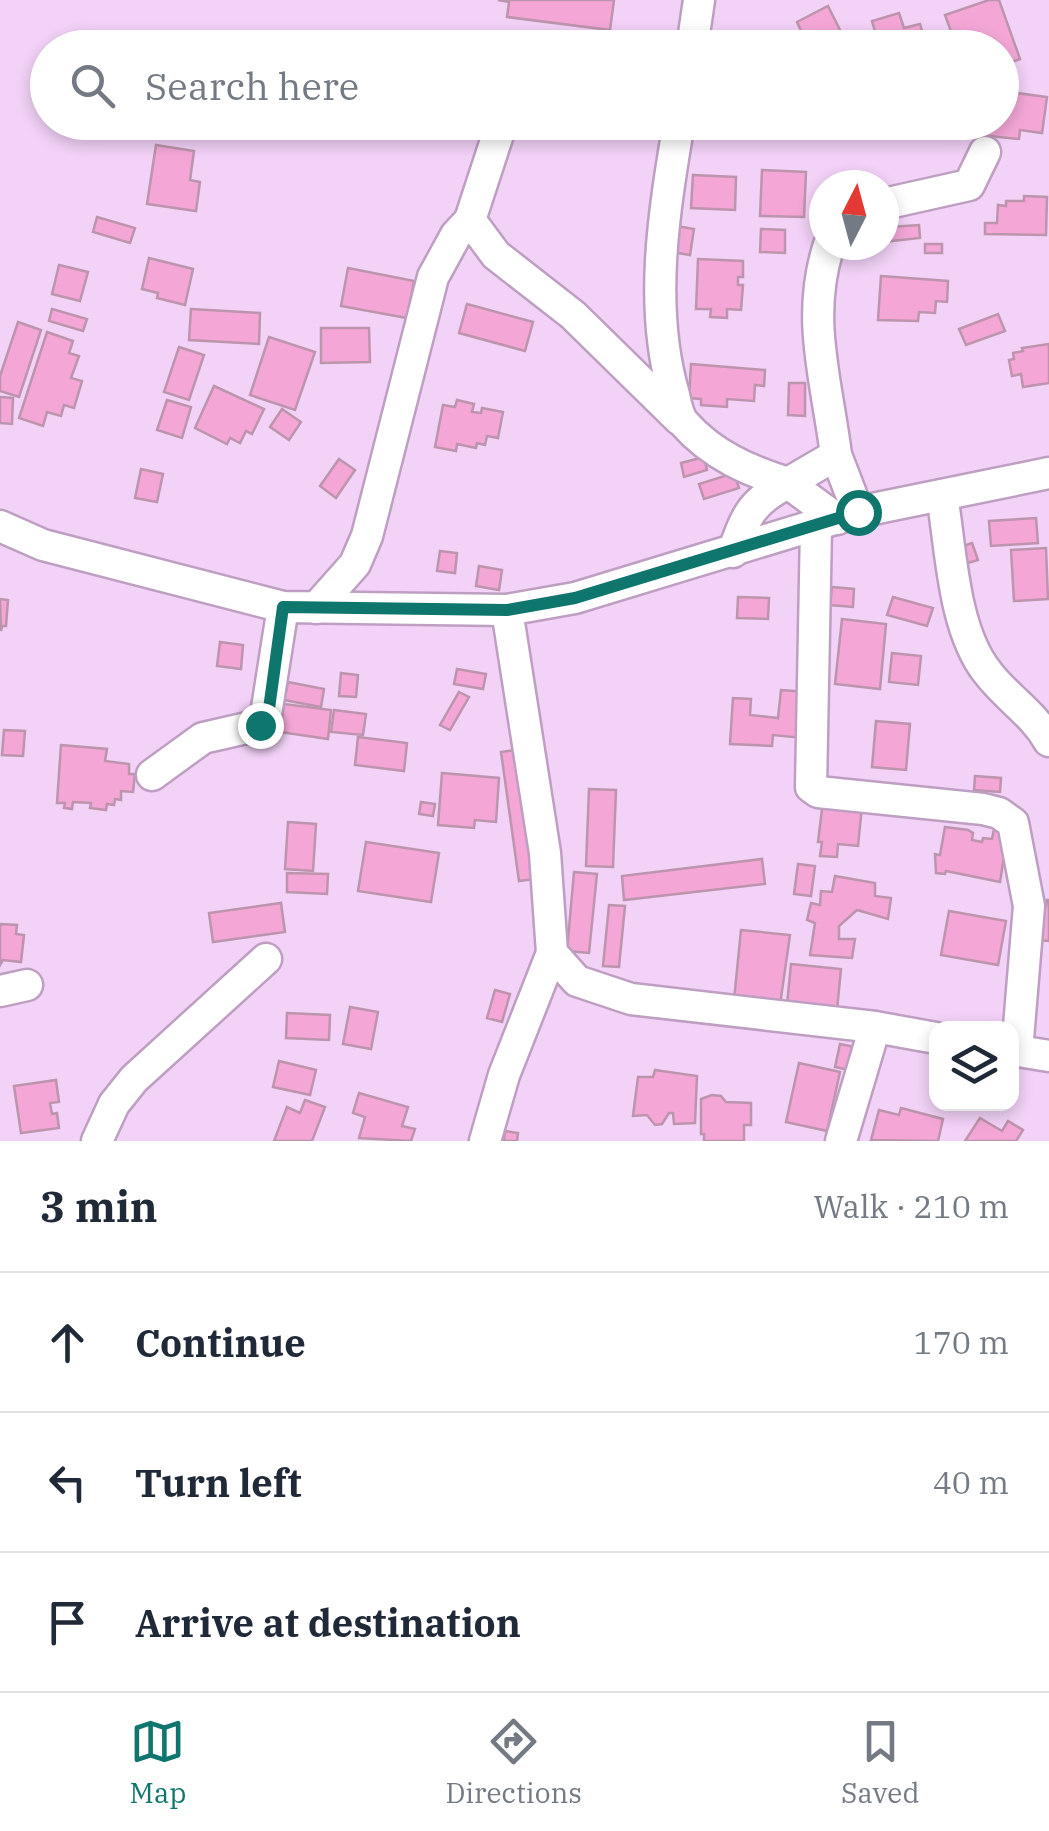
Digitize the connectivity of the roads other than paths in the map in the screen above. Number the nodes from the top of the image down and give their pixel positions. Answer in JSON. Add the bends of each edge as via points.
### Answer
{"nodes":[{"id":1,"x":699,"y":0,"type":"edge"},
{"id":2,"x":695,"y":30,"type":"edge"},
{"id":3,"x":496,"y":140,"type":"edge"},
{"id":4,"x":676,"y":140,"type":"edge"},
{"id":5,"x":985,"y":152,"type":"dead end"},
{"id":6,"x":899,"y":201,"type":"edge"},
{"id":7,"x":470,"y":220,"type":"junction"},
{"id":8,"x":825,"y":260,"type":"edge"},
{"id":9,"x":681,"y":420,"type":"junction"},
{"id":10,"x":836,"y":455,"type":"junction"},
{"id":11,"x":1049,"y":473,"type":"edge"},
{"id":12,"x":788,"y":482,"type":"junction"},
{"id":13,"x":942,"y":495,"type":"junction"},
{"id":14,"x":837,"y":519,"type":"junction"},
{"id":15,"x":0,"y":526,"type":"edge"},
{"id":16,"x":733,"y":552,"type":"junction"},
{"id":17,"x":283,"y":607,"type":"junction"},
{"id":18,"x":316,"y":608,"type":"junction"},
{"id":19,"x":507,"y":610,"type":"junction"},
{"id":20,"x":1049,"y":742,"type":"edge"},
{"id":21,"x":152,"y":775,"type":"dead end"},
{"id":22,"x":552,"y":953,"type":"junction"},
{"id":23,"x":266,"y":959,"type":"dead end"},
{"id":24,"x":1017,"y":1021,"type":"edge"},
{"id":25,"x":875,"y":1027,"type":"junction"},
{"id":26,"x":929,"y":1037,"type":"edge"},
{"id":27,"x":1019,"y":1052,"type":"edge"},
{"id":28,"x":1049,"y":1056,"type":"edge"},
{"id":29,"x":96,"y":1141,"type":"edge"},
{"id":30,"x":485,"y":1141,"type":"edge"},
{"id":31,"x":841,"y":1141,"type":"edge"}],
"edges":[{"from":1,"to":2,"type":"street"},
{"from":3,"to":7,"type":"street"},
{"from":4,"to":9,"type":"street","via":[[658,305]]},
{"from":5,"to":6,"type":"street","via":[[970,184]]},
{"from":7,"to":9,"type":"street","via":[[496,255],[573,315]]},
{"from":7,"to":18,"type":"street","via":[[433,277],[355,564]]},
{"from":8,"to":10,"type":"street","via":[[818,354]]},
{"from":9,"to":12,"type":"street","via":[[740,468]]},
{"from":10,"to":12,"type":"street"},
{"from":10,"to":14,"type":"street"},
{"from":11,"to":13,"type":"street"},
{"from":12,"to":14,"type":"street"},
{"from":12,"to":16,"type":"street","via":[[747,514]]},
{"from":13,"to":14,"type":"street"},
{"from":13,"to":20,"type":"street","via":[[973,651]]},
{"from":14,"to":16,"type":"street"},
{"from":14,"to":24,"type":"street","via":[[811,788],[983,809],[1013,823],[1029,906]]},
{"from":15,"to":17,"type":"street","via":[[43,546]]},
{"from":16,"to":19,"type":"street","via":[[575,598]]},
{"from":17,"to":18,"type":"street"},
{"from":17,"to":21,"type":"street","via":[[265,721],[203,738]]},
{"from":18,"to":19,"type":"street"},
{"from":19,"to":22,"type":"street"},
{"from":22,"to":25,"type":"street","via":[[576,981],[630,1000]]},
{"from":22,"to":30,"type":"street"},
{"from":23,"to":29,"type":"street","via":[[134,1079]]},
{"from":25,"to":26,"type":"street"},
{"from":25,"to":31,"type":"street"},
{"from":27,"to":28,"type":"street"}]}
